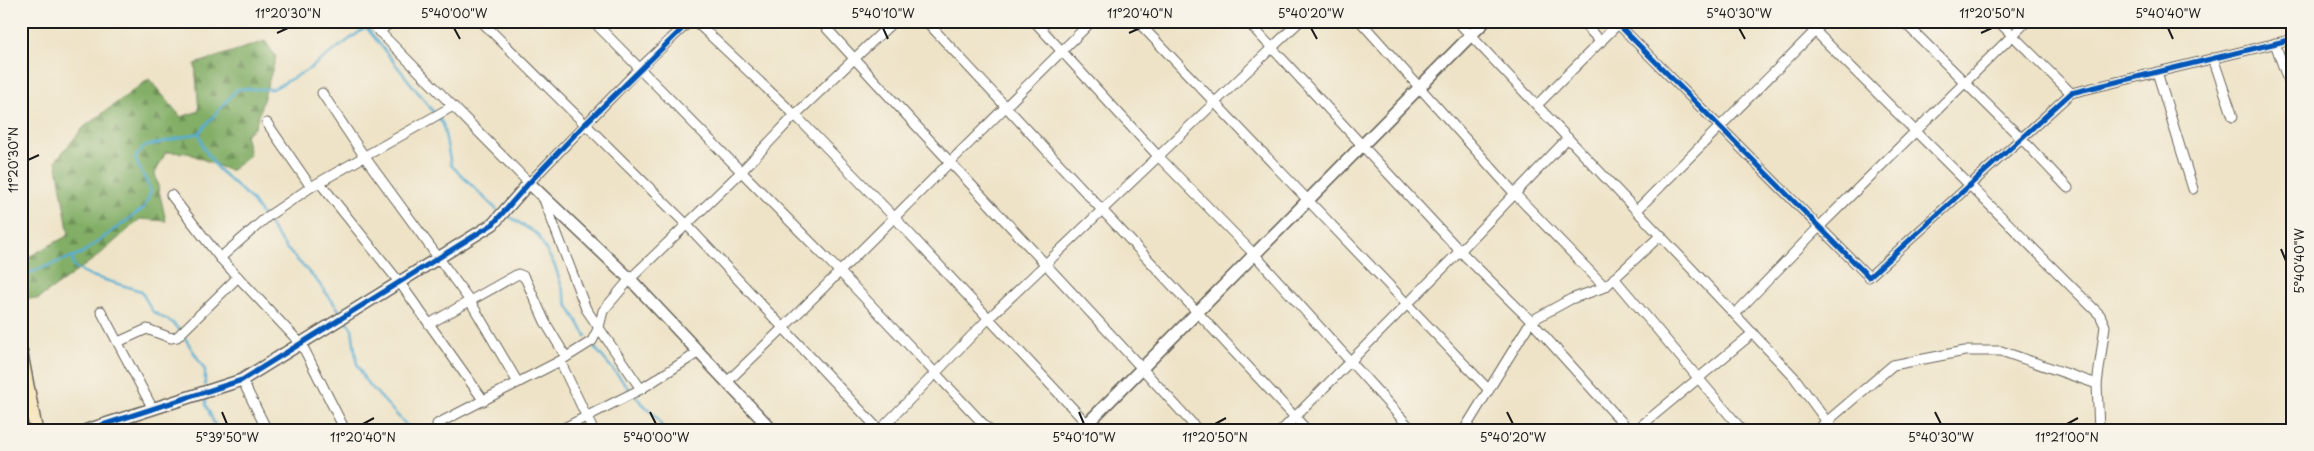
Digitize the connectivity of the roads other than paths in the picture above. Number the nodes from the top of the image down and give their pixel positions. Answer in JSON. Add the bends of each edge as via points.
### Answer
{"nodes":[{"id":1,"x":369,"y":21,"type":"edge"},
{"id":2,"x":392,"y":21,"type":"edge"},
{"id":3,"x":481,"y":21,"type":"edge"},
{"id":4,"x":593,"y":21,"type":"edge"},
{"id":5,"x":690,"y":21,"type":"edge"},
{"id":6,"x":695,"y":21,"type":"edge"},
{"id":7,"x":820,"y":21,"type":"edge"},
{"id":8,"x":894,"y":21,"type":"edge"},
{"id":9,"x":926,"y":21,"type":"edge"},
{"id":10,"x":1034,"y":21,"type":"edge"},
{"id":11,"x":1092,"y":21,"type":"edge"},
{"id":12,"x":1137,"y":21,"type":"edge"},
{"id":13,"x":1247,"y":21,"type":"edge"},
{"id":14,"x":1300,"y":21,"type":"edge"},
{"id":15,"x":1360,"y":21,"type":"edge"},
{"id":16,"x":1457,"y":21,"type":"edge"},
{"id":17,"x":1485,"y":21,"type":"edge"},
{"id":18,"x":1581,"y":21,"type":"edge"},
{"id":19,"x":1805,"y":21,"type":"edge"},
{"id":20,"x":1825,"y":21,"type":"edge"},
{"id":21,"x":1903,"y":21,"type":"edge"},
{"id":22,"x":1998,"y":21,"type":"edge"},
{"id":23,"x":2027,"y":21,"type":"edge"},
{"id":24,"x":1619,"y":23,"type":"edge"},
{"id":25,"x":1815,"y":31,"type":"junction"},
{"id":26,"x":379,"y":32,"type":"junction"},
{"id":27,"x":2012,"y":35,"type":"junction"},
{"id":28,"x":1470,"y":36,"type":"junction"},
{"id":29,"x":2293,"y":39,"type":"edge"},
{"id":30,"x":1601,"y":42,"type":"junction"},
{"id":31,"x":2275,"y":44,"type":"junction"},
{"id":32,"x":1274,"y":49,"type":"junction"},
{"id":33,"x":1061,"y":52,"type":"junction"},
{"id":34,"x":854,"y":58,"type":"junction"},
{"id":35,"x":2213,"y":58,"type":"junction"},
{"id":36,"x":639,"y":69,"type":"junction"},
{"id":37,"x":2157,"y":72,"type":"junction"},
{"id":38,"x":1965,"y":83,"type":"junction"},
{"id":39,"x":1419,"y":88,"type":"junction"},
{"id":40,"x":322,"y":93,"type":"dead end"},
{"id":41,"x":2071,"y":93,"type":"junction"},
{"id":42,"x":2293,"y":95,"type":"edge"},
{"id":43,"x":1213,"y":102,"type":"junction"},
{"id":44,"x":453,"y":106,"type":"junction"},
{"id":45,"x":1537,"y":106,"type":"junction"},
{"id":46,"x":1005,"y":108,"type":"junction"},
{"id":47,"x":795,"y":114,"type":"junction"},
{"id":48,"x":2232,"y":117,"type":"dead end"},
{"id":49,"x":266,"y":123,"type":"dead end"},
{"id":50,"x":585,"y":124,"type":"junction"},
{"id":51,"x":1720,"y":127,"type":"junction"},
{"id":52,"x":1916,"y":131,"type":"junction"},
{"id":53,"x":1568,"y":138,"type":"junction"},
{"id":54,"x":2021,"y":138,"type":"junction"},
{"id":55,"x":1362,"y":146,"type":"junction"},
{"id":56,"x":364,"y":156,"type":"junction"},
{"id":57,"x":1158,"y":156,"type":"junction"},
{"id":58,"x":949,"y":163,"type":"junction"},
{"id":59,"x":740,"y":173,"type":"junction"},
{"id":60,"x":528,"y":182,"type":"junction"},
{"id":61,"x":320,"y":184,"type":"junction"},
{"id":62,"x":1970,"y":185,"type":"junction"},
{"id":63,"x":311,"y":187,"type":"junction"},
{"id":64,"x":2068,"y":188,"type":"dead end"},
{"id":65,"x":2193,"y":189,"type":"dead end"},
{"id":66,"x":1515,"y":194,"type":"junction"},
{"id":67,"x":171,"y":195,"type":"dead end"},
{"id":68,"x":543,"y":196,"type":"junction"},
{"id":69,"x":1307,"y":201,"type":"junction"},
{"id":70,"x":1637,"y":210,"type":"junction"},
{"id":71,"x":1101,"y":211,"type":"junction"},
{"id":72,"x":894,"y":217,"type":"junction"},
{"id":73,"x":686,"y":224,"type":"junction"},
{"id":74,"x":1820,"y":227,"type":"junction"},
{"id":75,"x":1661,"y":235,"type":"junction"},
{"id":76,"x":1460,"y":251,"type":"junction"},
{"id":77,"x":1254,"y":254,"type":"junction"},
{"id":78,"x":220,"y":258,"type":"junction"},
{"id":79,"x":440,"y":258,"type":"junction"},
{"id":80,"x":1046,"y":264,"type":"junction"},
{"id":81,"x":839,"y":271,"type":"junction"},
{"id":82,"x":238,"y":277,"type":"junction"},
{"id":83,"x":1614,"y":278,"type":"junction"},
{"id":84,"x":630,"y":279,"type":"junction"},
{"id":85,"x":400,"y":283,"type":"junction"},
{"id":86,"x":1605,"y":286,"type":"junction"},
{"id":87,"x":470,"y":301,"type":"junction"},
{"id":88,"x":1407,"y":306,"type":"junction"},
{"id":89,"x":101,"y":311,"type":"dead end"},
{"id":90,"x":1198,"y":311,"type":"junction"},
{"id":91,"x":1735,"y":314,"type":"junction"},
{"id":92,"x":988,"y":319,"type":"junction"},
{"id":93,"x":1531,"y":321,"type":"junction"},
{"id":94,"x":429,"y":324,"type":"junction"},
{"id":95,"x":600,"y":327,"type":"junction"},
{"id":96,"x":784,"y":327,"type":"junction"},
{"id":97,"x":1752,"y":333,"type":"junction"},
{"id":98,"x":118,"y":342,"type":"junction"},
{"id":99,"x":302,"y":345,"type":"junction"},
{"id":100,"x":21,"y":352,"type":"edge"},
{"id":101,"x":699,"y":352,"type":"junction"},
{"id":102,"x":563,"y":359,"type":"junction"},
{"id":103,"x":1350,"y":361,"type":"junction"},
{"id":104,"x":1142,"y":368,"type":"junction"},
{"id":105,"x":936,"y":373,"type":"junction"},
{"id":106,"x":1698,"y":378,"type":"junction"},
{"id":107,"x":242,"y":380,"type":"junction"},
{"id":108,"x":517,"y":381,"type":"junction"},
{"id":109,"x":726,"y":382,"type":"junction"},
{"id":110,"x":2097,"y":384,"type":"junction"},
{"id":111,"x":640,"y":390,"type":"junction"},
{"id":112,"x":1489,"y":390,"type":"junction"},
{"id":113,"x":484,"y":401,"type":"junction"},
{"id":114,"x":153,"y":409,"type":"junction"},
{"id":115,"x":587,"y":417,"type":"junction"},
{"id":116,"x":1296,"y":417,"type":"junction"},
{"id":117,"x":1827,"y":422,"type":"junction"},
{"id":118,"x":435,"y":428,"type":"edge"},
{"id":119,"x":1087,"y":428,"type":"edge"},
{"id":120,"x":36,"y":430,"type":"edge"},
{"id":121,"x":87,"y":430,"type":"edge"},
{"id":122,"x":267,"y":430,"type":"edge"},
{"id":123,"x":345,"y":430,"type":"edge"},
{"id":124,"x":560,"y":430,"type":"edge"},
{"id":125,"x":593,"y":430,"type":"edge"},
{"id":126,"x":772,"y":430,"type":"edge"},
{"id":127,"x":879,"y":430,"type":"edge"},
{"id":128,"x":989,"y":430,"type":"edge"},
{"id":129,"x":1198,"y":430,"type":"edge"},
{"id":130,"x":1282,"y":430,"type":"edge"},
{"id":131,"x":1307,"y":430,"type":"edge"},
{"id":132,"x":1412,"y":430,"type":"edge"},
{"id":133,"x":1464,"y":430,"type":"edge"},
{"id":134,"x":1629,"y":430,"type":"edge"},
{"id":135,"x":1636,"y":430,"type":"edge"},
{"id":136,"x":1742,"y":430,"type":"edge"},
{"id":137,"x":1817,"y":430,"type":"edge"},
{"id":138,"x":1833,"y":430,"type":"edge"},
{"id":139,"x":2099,"y":430,"type":"edge"}],
"edges":[{"from":1,"to":26,"type":"street"},
{"from":2,"to":26,"type":"street"},
{"from":3,"to":50,"type":"street"},
{"from":4,"to":36,"type":"street"},
{"from":5,"to":36,"type":"street"},
{"from":6,"to":47,"type":"street"},
{"from":7,"to":34,"type":"street"},
{"from":8,"to":34,"type":"street"},
{"from":9,"to":46,"type":"street"},
{"from":10,"to":33,"type":"street"},
{"from":11,"to":33,"type":"street"},
{"from":12,"to":43,"type":"street"},
{"from":13,"to":32,"type":"street"},
{"from":14,"to":32,"type":"street"},
{"from":15,"to":39,"type":"street"},
{"from":16,"to":28,"type":"street"},
{"from":17,"to":28,"type":"street"},
{"from":18,"to":30,"type":"street"},
{"from":19,"to":25,"type":"street"},
{"from":20,"to":25,"type":"street"},
{"from":21,"to":38,"type":"street"},
{"from":22,"to":27,"type":"street"},
{"from":23,"to":27,"type":"street"},
{"from":24,"to":30,"type":"street"},
{"from":24,"to":51,"type":"street"},
{"from":25,"to":51,"type":"street"},
{"from":25,"to":52,"type":"street"},
{"from":26,"to":44,"type":"street"},
{"from":27,"to":38,"type":"street"},
{"from":27,"to":41,"type":"street"},
{"from":28,"to":39,"type":"street"},
{"from":28,"to":45,"type":"street"},
{"from":29,"to":31,"type":"street"},
{"from":30,"to":45,"type":"street"},
{"from":31,"to":35,"type":"street"},
{"from":31,"to":42,"type":"street"},
{"from":32,"to":43,"type":"street"},
{"from":32,"to":55,"type":"street"},
{"from":33,"to":46,"type":"street"},
{"from":33,"to":57,"type":"street"},
{"from":34,"to":47,"type":"street"},
{"from":34,"to":58,"type":"street"},
{"from":35,"to":37,"type":"street"},
{"from":35,"to":48,"type":"street"},
{"from":36,"to":50,"type":"street"},
{"from":36,"to":59,"type":"street"},
{"from":37,"to":41,"type":"street"},
{"from":37,"to":65,"type":"street"},
{"from":38,"to":52,"type":"street"},
{"from":38,"to":54,"type":"street"},
{"from":39,"to":55,"type":"street"},
{"from":39,"to":66,"type":"street"},
{"from":40,"to":56,"type":"street"},
{"from":41,"to":54,"type":"street"},
{"from":43,"to":57,"type":"street"},
{"from":43,"to":69,"type":"street"},
{"from":44,"to":56,"type":"street"},
{"from":44,"to":60,"type":"street"},
{"from":45,"to":53,"type":"street"},
{"from":46,"to":58,"type":"street"},
{"from":46,"to":71,"type":"street"},
{"from":47,"to":59,"type":"street"},
{"from":47,"to":72,"type":"street"},
{"from":49,"to":63,"type":"street"},
{"from":50,"to":60,"type":"street"},
{"from":50,"to":73,"type":"street"},
{"from":51,"to":70,"type":"street"},
{"from":51,"to":74,"type":"street"},
{"from":52,"to":62,"type":"street"},
{"from":52,"to":74,"type":"street"},
{"from":53,"to":66,"type":"street"},
{"from":53,"to":70,"type":"street"},
{"from":54,"to":62,"type":"street"},
{"from":54,"to":64,"type":"street"},
{"from":55,"to":69,"type":"street"},
{"from":55,"to":76,"type":"street"},
{"from":56,"to":61,"type":"street"},
{"from":56,"to":79,"type":"street"},
{"from":57,"to":71,"type":"street"},
{"from":57,"to":77,"type":"street"},
{"from":58,"to":72,"type":"street"},
{"from":58,"to":80,"type":"street"},
{"from":59,"to":73,"type":"street"},
{"from":59,"to":81,"type":"street"},
{"from":60,"to":68,"type":"street"},
{"from":60,"to":79,"type":"street","via":[[493,224]]},
{"from":61,"to":63,"type":"street"},
{"from":61,"to":85,"type":"street"},
{"from":62,"to":74,"type":"street","via":[[1869,277]]},
{"from":62,"to":110,"type":"street","via":[[2100,315],[2104,326]]},
{"from":63,"to":78,"type":"street","via":[[264,220]]},
{"from":66,"to":76,"type":"street"},
{"from":66,"to":86,"type":"street"},
{"from":67,"to":78,"type":"street"},
{"from":68,"to":84,"type":"street"},
{"from":68,"to":95,"type":"street","via":[[586,310]]},
{"from":69,"to":77,"type":"street"},
{"from":69,"to":88,"type":"street"},
{"from":70,"to":75,"type":"street"},
{"from":71,"to":80,"type":"street"},
{"from":71,"to":90,"type":"street"},
{"from":72,"to":81,"type":"street"},
{"from":72,"to":92,"type":"street"},
{"from":73,"to":84,"type":"street"},
{"from":73,"to":96,"type":"street"},
{"from":74,"to":91,"type":"street"},
{"from":75,"to":83,"type":"street"},
{"from":75,"to":91,"type":"street"},
{"from":76,"to":88,"type":"street"},
{"from":76,"to":93,"type":"street"},
{"from":77,"to":90,"type":"street"},
{"from":77,"to":103,"type":"street"},
{"from":78,"to":82,"type":"street"},
{"from":79,"to":85,"type":"street"},
{"from":79,"to":87,"type":"street"},
{"from":80,"to":92,"type":"street"},
{"from":80,"to":104,"type":"street"},
{"from":81,"to":96,"type":"street"},
{"from":81,"to":105,"type":"street"},
{"from":82,"to":98,"type":"street","via":[[177,337],[146,329]]},
{"from":82,"to":99,"type":"street"},
{"from":83,"to":86,"type":"street"},
{"from":83,"to":106,"type":"street"},
{"from":84,"to":95,"type":"street","via":[[603,311]]},
{"from":84,"to":101,"type":"street"},
{"from":85,"to":94,"type":"street"},
{"from":85,"to":99,"type":"street"},
{"from":86,"to":93,"type":"street","via":[[1571,299]]},
{"from":87,"to":94,"type":"street"},
{"from":87,"to":102,"type":"street","via":[[518,274],[523,276]]},
{"from":87,"to":108,"type":"street"},
{"from":88,"to":103,"type":"street"},
{"from":88,"to":112,"type":"street"},
{"from":89,"to":98,"type":"street"},
{"from":90,"to":104,"type":"street"},
{"from":90,"to":116,"type":"street"},
{"from":91,"to":97,"type":"street"},
{"from":92,"to":105,"type":"street"},
{"from":92,"to":119,"type":"street"},
{"from":93,"to":112,"type":"street"},
{"from":93,"to":134,"type":"street"},
{"from":94,"to":113,"type":"street"},
{"from":95,"to":102,"type":"street","via":[[592,341]]},
{"from":95,"to":111,"type":"street"},
{"from":96,"to":109,"type":"street"},
{"from":96,"to":127,"type":"street"},
{"from":97,"to":106,"type":"street"},
{"from":97,"to":117,"type":"street","via":[[1794,377]]},
{"from":98,"to":114,"type":"street"},
{"from":99,"to":107,"type":"street"},
{"from":99,"to":123,"type":"street"},
{"from":100,"to":120,"type":"main road"},
{"from":101,"to":109,"type":"street"},
{"from":101,"to":111,"type":"street"},
{"from":102,"to":108,"type":"street"},
{"from":102,"to":115,"type":"street"},
{"from":103,"to":116,"type":"street"},
{"from":103,"to":132,"type":"street"},
{"from":104,"to":119,"type":"street"},
{"from":104,"to":129,"type":"street"},
{"from":105,"to":127,"type":"street"},
{"from":105,"to":128,"type":"street"},
{"from":106,"to":135,"type":"street"},
{"from":106,"to":136,"type":"street"},
{"from":107,"to":114,"type":"street"},
{"from":107,"to":122,"type":"street"},
{"from":108,"to":113,"type":"street"},
{"from":109,"to":126,"type":"street"},
{"from":110,"to":117,"type":"street","via":[[2001,350],[1965,351],[1893,365]]},
{"from":110,"to":139,"type":"street"},
{"from":111,"to":115,"type":"street"},
{"from":112,"to":133,"type":"street"},
{"from":113,"to":118,"type":"street"},
{"from":114,"to":121,"type":"street"},
{"from":115,"to":124,"type":"street"},
{"from":115,"to":125,"type":"street"},
{"from":116,"to":130,"type":"street"},
{"from":116,"to":131,"type":"street"},
{"from":117,"to":137,"type":"street"},
{"from":117,"to":138,"type":"street"}]}
